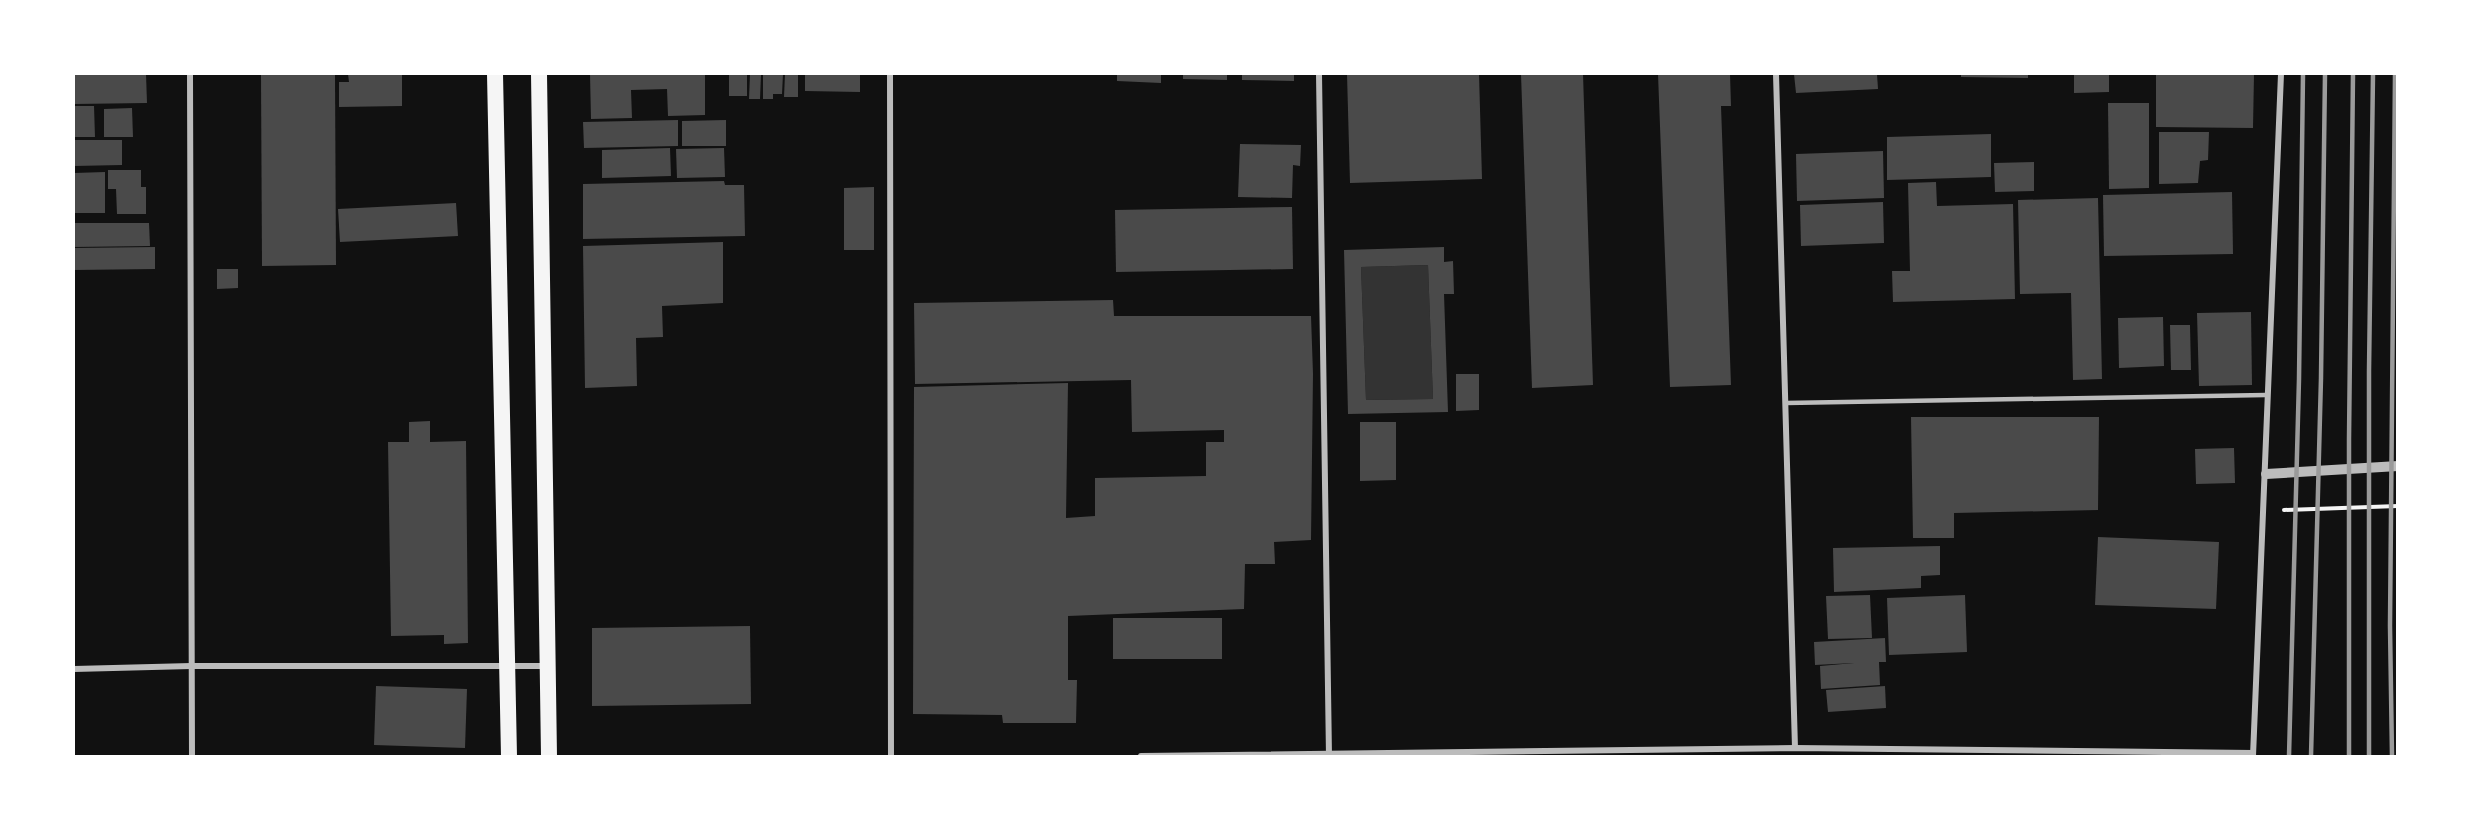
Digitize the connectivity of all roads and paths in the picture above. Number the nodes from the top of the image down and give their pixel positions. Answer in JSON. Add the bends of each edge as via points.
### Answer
{"nodes":[{"id":1,"x":190,"y":74,"type":"edge"},
{"id":2,"x":495,"y":74,"type":"edge"},
{"id":3,"x":539,"y":74,"type":"edge"},
{"id":4,"x":890,"y":74,"type":"edge"},
{"id":5,"x":1319,"y":74,"type":"edge"},
{"id":6,"x":1776,"y":74,"type":"edge"},
{"id":7,"x":2281,"y":74,"type":"edge"},
{"id":8,"x":2266,"y":394,"type":"junction"},
{"id":9,"x":1786,"y":403,"type":"junction"},
{"id":10,"x":2397,"y":466,"type":"edge"},
{"id":11,"x":2266,"y":474,"type":"junction"},
{"id":12,"x":2397,"y":506,"type":"edge"},
{"id":13,"x":2262,"y":511,"type":"junction"},
{"id":14,"x":191,"y":666,"type":"junction"},
{"id":15,"x":508,"y":666,"type":"junction"},
{"id":16,"x":547,"y":666,"type":"junction"},
{"id":17,"x":74,"y":669,"type":"edge"},
{"id":18,"x":1795,"y":748,"type":"junction"},
{"id":19,"x":1329,"y":755,"type":"edge"},
{"id":20,"x":2253,"y":755,"type":"edge"},
{"id":21,"x":192,"y":756,"type":"edge"},
{"id":22,"x":510,"y":756,"type":"edge"},
{"id":23,"x":549,"y":756,"type":"edge"},
{"id":24,"x":891,"y":756,"type":"edge"},
{"id":25,"x":1141,"y":756,"type":"edge"}],
"edges":[{"from":1,"to":14,"type":"street"},
{"from":2,"to":15,"type":"highway"},
{"from":3,"to":16,"type":"highway"},
{"from":4,"to":24,"type":"street"},
{"from":5,"to":19,"type":"street"},
{"from":6,"to":9,"type":"street"},
{"from":7,"to":8,"type":"street"},
{"from":8,"to":9,"type":"lane"},
{"from":8,"to":11,"type":"street"},
{"from":9,"to":18,"type":"street"},
{"from":10,"to":11,"type":"street"},
{"from":11,"to":13,"type":"street"},
{"from":12,"to":13,"type":"path"},
{"from":13,"to":20,"type":"street"},
{"from":14,"to":15,"type":"street"},
{"from":14,"to":17,"type":"street"},
{"from":14,"to":21,"type":"street"},
{"from":15,"to":16,"type":"street"},
{"from":15,"to":22,"type":"highway"},
{"from":16,"to":23,"type":"highway"},
{"from":18,"to":19,"type":"street"},
{"from":18,"to":20,"type":"street"},
{"from":19,"to":25,"type":"street"}]}
